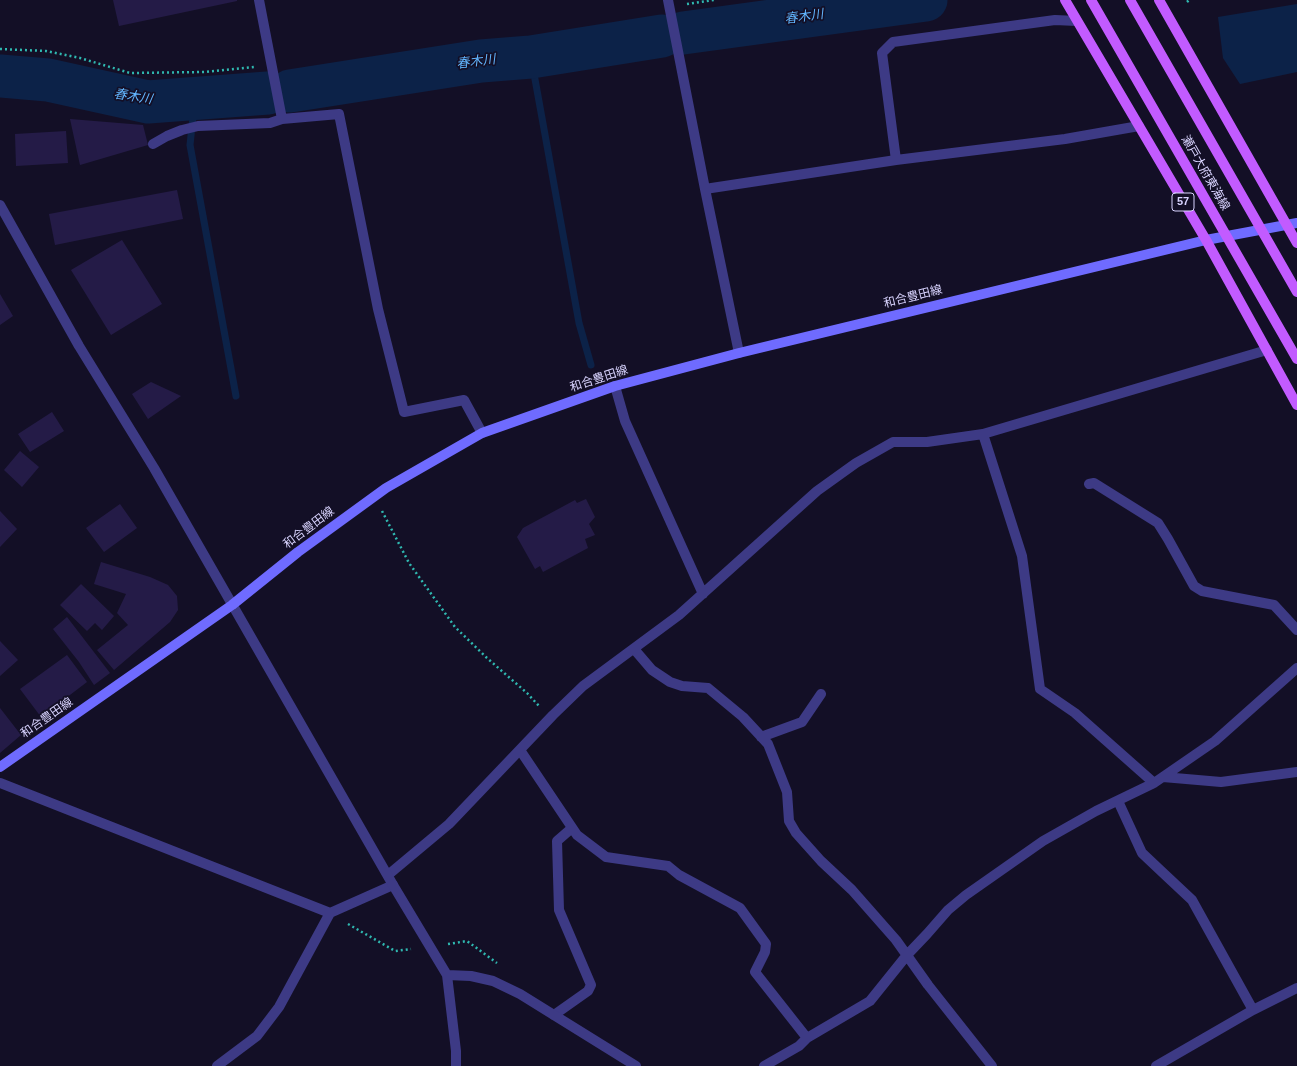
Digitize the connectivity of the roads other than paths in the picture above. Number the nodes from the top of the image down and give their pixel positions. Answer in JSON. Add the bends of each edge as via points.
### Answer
{"nodes":[{"id":1,"x":259,"y":0,"type":"edge"},
{"id":2,"x":1065,"y":0,"type":"edge"},
{"id":3,"x":1091,"y":0,"type":"edge"},
{"id":4,"x":1130,"y":0,"type":"edge"},
{"id":5,"x":1159,"y":0,"type":"edge"},
{"id":6,"x":669,"y":4,"type":"edge"},
{"id":7,"x":1077,"y":21,"type":"junction"},
{"id":8,"x":282,"y":119,"type":"junction"},
{"id":9,"x":1139,"y":126,"type":"junction"},
{"id":10,"x":153,"y":144,"type":"dead end"},
{"id":11,"x":896,"y":160,"type":"junction"},
{"id":12,"x":705,"y":189,"type":"junction"},
{"id":13,"x":0,"y":206,"type":"edge"},
{"id":14,"x":1292,"y":224,"type":"edge"},
{"id":15,"x":1206,"y":240,"type":"junction"},
{"id":16,"x":1297,"y":243,"type":"edge"},
{"id":17,"x":1297,"y":292,"type":"edge"},
{"id":18,"x":1267,"y":350,"type":"junction"},
{"id":19,"x":739,"y":353,"type":"junction"},
{"id":20,"x":1297,"y":359,"type":"edge"},
{"id":21,"x":615,"y":386,"type":"junction"},
{"id":22,"x":1297,"y":405,"type":"edge"},
{"id":23,"x":482,"y":433,"type":"junction"},
{"id":24,"x":983,"y":434,"type":"junction"},
{"id":25,"x":1088,"y":484,"type":"dead end"},
{"id":26,"x":703,"y":594,"type":"junction"},
{"id":27,"x":232,"y":605,"type":"junction"},
{"id":28,"x":1297,"y":630,"type":"edge"},
{"id":29,"x":634,"y":649,"type":"junction"},
{"id":30,"x":1297,"y":668,"type":"edge"},
{"id":31,"x":821,"y":694,"type":"dead end"},
{"id":32,"x":761,"y":737,"type":"junction"},
{"id":33,"x":520,"y":750,"type":"junction"},
{"id":34,"x":0,"y":767,"type":"edge"},
{"id":35,"x":1297,"y":772,"type":"edge"},
{"id":36,"x":1163,"y":777,"type":"junction"},
{"id":37,"x":0,"y":783,"type":"edge"},
{"id":38,"x":1154,"y":784,"type":"junction"},
{"id":39,"x":1118,"y":801,"type":"junction"},
{"id":40,"x":572,"y":828,"type":"junction"},
{"id":41,"x":388,"y":875,"type":"junction"},
{"id":42,"x":393,"y":885,"type":"junction"},
{"id":43,"x":330,"y":913,"type":"junction"},
{"id":44,"x":907,"y":955,"type":"junction"},
{"id":45,"x":447,"y":975,"type":"junction"},
{"id":46,"x":1297,"y":988,"type":"edge"},
{"id":47,"x":1252,"y":1010,"type":"junction"},
{"id":48,"x":554,"y":1015,"type":"junction"},
{"id":49,"x":807,"y":1038,"type":"junction"},
{"id":50,"x":217,"y":1066,"type":"edge"},
{"id":51,"x":456,"y":1066,"type":"edge"},
{"id":52,"x":636,"y":1066,"type":"edge"},
{"id":53,"x":764,"y":1066,"type":"edge"},
{"id":54,"x":992,"y":1066,"type":"edge"},
{"id":55,"x":1156,"y":1066,"type":"edge"}],
"edges":[{"from":1,"to":8,"type":"street"},
{"from":2,"to":7,"type":"main road","number":"57"},
{"from":3,"to":20,"type":"main road","name":"瀬戸大府東海線","number":"57","bridge":true},
{"from":4,"to":17,"type":"main road","name":"瀬戸大府東海線","bridge":true},
{"from":5,"to":14,"type":"main road"},
{"from":6,"to":12,"type":"street"},
{"from":7,"to":9,"type":"main road","number":"57"},
{"from":7,"to":11,"type":"street","via":[[1055,20],[893,42],[882,53]]},
{"from":8,"to":10,"type":"street","via":[[270,123],[198,126],[174,133]]},
{"from":8,"to":23,"type":"street","via":[[339,114],[378,309],[404,412],[464,400]]},
{"from":9,"to":11,"type":"street","via":[[1066,139]]},
{"from":9,"to":15,"type":"main road","number":"57"},
{"from":11,"to":12,"type":"street"},
{"from":12,"to":19,"type":"street"},
{"from":13,"to":27,"type":"street","via":[[79,346],[154,468]]},
{"from":14,"to":15,"type":"main road","name":"和合豊田線"},
{"from":14,"to":16,"type":"main road"},
{"from":15,"to":18,"type":"main road","number":"57"},
{"from":15,"to":19,"type":"main road","name":"和合豊田線"},
{"from":18,"to":22,"type":"main road","number":"57"},
{"from":18,"to":24,"type":"street"},
{"from":19,"to":21,"type":"main road","name":"和合豊田線"},
{"from":21,"to":23,"type":"main road","name":"和合豊田線"},
{"from":21,"to":26,"type":"street","via":[[625,421]]},
{"from":23,"to":27,"type":"main road","name":"和合豊田線","via":[[374,496]]},
{"from":24,"to":26,"type":"street","via":[[927,442],[893,442],[868,456],[817,491]]},
{"from":24,"to":38,"type":"street","via":[[1022,556],[1040,689],[1075,713]]},
{"from":25,"to":28,"type":"street","via":[[1094,483],[1158,523],[1194,586],[1202,591],[1274,605]]},
{"from":26,"to":29,"type":"street"},
{"from":27,"to":34,"type":"main road","name":"和合豊田線"},
{"from":27,"to":41,"type":"street"},
{"from":29,"to":32,"type":"street","via":[[652,670],[670,682],[682,686],[708,688],[743,717]]},
{"from":29,"to":33,"type":"street","via":[[583,686]]},
{"from":30,"to":36,"type":"street","via":[[1215,741]]},
{"from":31,"to":32,"type":"street","via":[[802,722]]},
{"from":32,"to":44,"type":"street","via":[[768,744],[786,792],[789,821],[796,833],[852,890]]},
{"from":33,"to":40,"type":"street"},
{"from":33,"to":41,"type":"street","via":[[449,824]]},
{"from":35,"to":36,"type":"street","via":[[1221,782]]},
{"from":36,"to":38,"type":"street"},
{"from":37,"to":43,"type":"street"},
{"from":38,"to":39,"type":"street"},
{"from":39,"to":44,"type":"street","via":[[1043,841],[966,895],[948,910]]},
{"from":39,"to":47,"type":"street","via":[[1142,852],[1192,900]]},
{"from":40,"to":48,"type":"street","via":[[557,841],[559,910],[591,985],[588,991]]},
{"from":40,"to":49,"type":"street","via":[[577,835],[606,857],[668,866],[679,875],[740,908],[766,944],[755,972]]},
{"from":41,"to":42,"type":"street"},
{"from":42,"to":43,"type":"street"},
{"from":42,"to":45,"type":"street"},
{"from":43,"to":50,"type":"street","via":[[279,1007],[257,1036]]},
{"from":44,"to":49,"type":"street","via":[[870,1002]]},
{"from":44,"to":54,"type":"street"},
{"from":45,"to":48,"type":"street","via":[[471,976],[493,981]]},
{"from":45,"to":51,"type":"street"},
{"from":46,"to":47,"type":"street"},
{"from":47,"to":55,"type":"street"},
{"from":48,"to":52,"type":"street"},
{"from":49,"to":53,"type":"street"}]}
